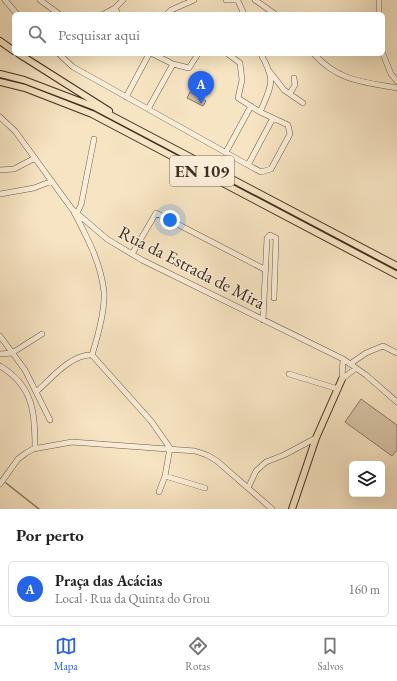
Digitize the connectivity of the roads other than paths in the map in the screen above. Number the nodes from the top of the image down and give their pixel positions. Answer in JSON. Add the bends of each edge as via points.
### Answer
{"nodes":[{"id":1,"x":5,"y":0,"type":"edge"},
{"id":2,"x":40,"y":0,"type":"edge"},
{"id":3,"x":123,"y":0,"type":"edge"},
{"id":4,"x":194,"y":0,"type":"edge"},
{"id":5,"x":226,"y":0,"type":"edge"},
{"id":6,"x":254,"y":0,"type":"edge"},
{"id":7,"x":379,"y":0,"type":"edge"},
{"id":8,"x":238,"y":1,"type":"edge"},
{"id":9,"x":115,"y":8,"type":"junction"},
{"id":10,"x":15,"y":12,"type":"edge"},
{"id":11,"x":56,"y":12,"type":"edge"},
{"id":12,"x":108,"y":12,"type":"edge"},
{"id":13,"x":117,"y":12,"type":"edge"},
{"id":14,"x":169,"y":12,"type":"edge"},
{"id":15,"x":243,"y":12,"type":"edge"},
{"id":16,"x":272,"y":12,"type":"edge"},
{"id":17,"x":379,"y":12,"type":"edge"},
{"id":18,"x":0,"y":41,"type":"edge"},
{"id":19,"x":12,"y":50,"type":"edge"},
{"id":20,"x":22,"y":56,"type":"edge"},
{"id":21,"x":61,"y":56,"type":"edge"},
{"id":22,"x":148,"y":56,"type":"edge"},
{"id":23,"x":156,"y":56,"type":"edge"},
{"id":24,"x":197,"y":56,"type":"edge"},
{"id":25,"x":231,"y":56,"type":"edge"},
{"id":26,"x":262,"y":56,"type":"edge"},
{"id":27,"x":316,"y":56,"type":"edge"},
{"id":28,"x":384,"y":56,"type":"edge"},
{"id":29,"x":173,"y":64,"type":"junction"},
{"id":30,"x":270,"y":72,"type":"junction"},
{"id":31,"x":0,"y":74,"type":"edge"},
{"id":32,"x":294,"y":78,"type":"dead end"},
{"id":33,"x":397,"y":81,"type":"edge"},
{"id":34,"x":0,"y":82,"type":"edge"},
{"id":35,"x":397,"y":88,"type":"edge"},
{"id":36,"x":290,"y":93,"type":"junction"},
{"id":37,"x":126,"y":97,"type":"junction"},
{"id":38,"x":302,"y":103,"type":"dead end"},
{"id":39,"x":251,"y":106,"type":"junction"},
{"id":40,"x":148,"y":109,"type":"junction"},
{"id":41,"x":260,"y":112,"type":"junction"},
{"id":42,"x":0,"y":117,"type":"edge"},
{"id":43,"x":273,"y":118,"type":"junction"},
{"id":44,"x":127,"y":123,"type":"junction"},
{"id":45,"x":94,"y":139,"type":"dead end"},
{"id":46,"x":226,"y":152,"type":"junction"},
{"id":47,"x":35,"y":158,"type":"junction"},
{"id":48,"x":248,"y":165,"type":"junction"},
{"id":49,"x":0,"y":170,"type":"edge"},
{"id":50,"x":52,"y":181,"type":"junction"},
{"id":51,"x":0,"y":194,"type":"edge"},
{"id":52,"x":72,"y":209,"type":"junction"},
{"id":53,"x":77,"y":213,"type":"junction"},
{"id":54,"x":132,"y":254,"type":"junction"},
{"id":55,"x":397,"y":266,"type":"edge"},
{"id":56,"x":266,"y":270,"type":"junction"},
{"id":57,"x":397,"y":275,"type":"edge"},
{"id":58,"x":274,"y":298,"type":"dead end"},
{"id":59,"x":264,"y":320,"type":"junction"},
{"id":60,"x":42,"y":334,"type":"dead end"},
{"id":61,"x":0,"y":336,"type":"edge"},
{"id":62,"x":12,"y":353,"type":"junction"},
{"id":63,"x":397,"y":353,"type":"edge"},
{"id":64,"x":0,"y":355,"type":"edge"},
{"id":65,"x":92,"y":356,"type":"junction"},
{"id":66,"x":343,"y":359,"type":"junction"},
{"id":67,"x":350,"y":364,"type":"junction"},
{"id":68,"x":0,"y":366,"type":"edge"},
{"id":69,"x":356,"y":368,"type":"junction"},
{"id":70,"x":289,"y":374,"type":"dead end"},
{"id":71,"x":342,"y":379,"type":"junction"},
{"id":72,"x":338,"y":389,"type":"junction"},
{"id":73,"x":37,"y":391,"type":"junction"},
{"id":74,"x":397,"y":402,"type":"edge"},
{"id":75,"x":50,"y":420,"type":"dead end"},
{"id":76,"x":316,"y":438,"type":"junction"},
{"id":77,"x":170,"y":448,"type":"junction"},
{"id":78,"x":34,"y":449,"type":"junction"},
{"id":79,"x":165,"y":476,"type":"junction"},
{"id":80,"x":0,"y":484,"type":"edge"},
{"id":81,"x":205,"y":488,"type":"dead end"},
{"id":82,"x":248,"y":488,"type":"junction"},
{"id":83,"x":159,"y":492,"type":"dead end"},
{"id":84,"x":272,"y":509,"type":"edge"},
{"id":85,"x":293,"y":509,"type":"edge"}],
"edges":[{"from":1,"to":10,"type":"street"},
{"from":2,"to":11,"type":"street"},
{"from":3,"to":9,"type":"street"},
{"from":4,"to":14,"type":"street"},
{"from":5,"to":8,"type":"street"},
{"from":6,"to":16,"type":"street"},
{"from":7,"to":17,"type":"street"},
{"from":8,"to":15,"type":"street"},
{"from":9,"to":12,"type":"street"},
{"from":9,"to":13,"type":"street"},
{"from":18,"to":19,"type":"main road"},
{"from":20,"to":44,"type":"main road"},
{"from":21,"to":37,"type":"street","via":[[73,67]]},
{"from":22,"to":37,"type":"street"},
{"from":23,"to":29,"type":"street"},
{"from":24,"to":29,"type":"street","via":[[189,68]]},
{"from":25,"to":39,"type":"street","via":[[240,63],[242,80],[238,98]]},
{"from":26,"to":30,"type":"street"},
{"from":27,"to":35,"type":"street","via":[[324,65],[344,77]]},
{"from":28,"to":33,"type":"street","via":[[391,74]]},
{"from":29,"to":40,"type":"street"},
{"from":30,"to":36,"type":"street","via":[[284,90]]},
{"from":30,"to":41,"type":"street","via":[[271,88]]},
{"from":31,"to":44,"type":"main road","number":"EN 109","via":[[66,96]]},
{"from":32,"to":36,"type":"street","via":[[295,85]]},
{"from":34,"to":57,"type":"main road","number":"EN 109","via":[[25,88],[92,114]]},
{"from":36,"to":38,"type":"street"},
{"from":37,"to":40,"type":"street"},
{"from":39,"to":41,"type":"street"},
{"from":39,"to":46,"type":"street"},
{"from":40,"to":46,"type":"street"},
{"from":41,"to":43,"type":"street"},
{"from":42,"to":47,"type":"street","name":"Rua da Estrada de Mira","via":[[15,131]]},
{"from":43,"to":48,"type":"street"},
{"from":43,"to":48,"type":"street","via":[[288,125],[290,134],[271,169],[261,172]]},
{"from":44,"to":55,"type":"main road","number":"EN 109"},
{"from":45,"to":53,"type":"street","via":[[81,205]]},
{"from":46,"to":48,"type":"street"},
{"from":47,"to":49,"type":"street","via":[[14,169]]},
{"from":47,"to":50,"type":"street","name":"Rua da Estrada de Mira"},
{"from":50,"to":51,"type":"street","via":[[34,188]]},
{"from":50,"to":52,"type":"street","name":"Rua da Estrada de Mira"},
{"from":52,"to":53,"type":"street","name":"Rua da Estrada de Mira"},
{"from":52,"to":65,"type":"street","via":[[94,251],[104,293]]},
{"from":53,"to":54,"type":"street","name":"Rua da Estrada de Mira","via":[[107,239]]},
{"from":54,"to":56,"type":"street","via":[[156,214]]},
{"from":54,"to":59,"type":"street","name":"Rua da Estrada de Mira"},
{"from":56,"to":58,"type":"street","via":[[267,238],[273,235],[276,238]]},
{"from":56,"to":59,"type":"street"},
{"from":59,"to":66,"type":"street","name":"Rua da Estrada de Mira"},
{"from":60,"to":62,"type":"street"},
{"from":61,"to":62,"type":"street"},
{"from":62,"to":64,"type":"street"},
{"from":62,"to":73,"type":"street"},
{"from":63,"to":67,"type":"street","via":[[383,346]]},
{"from":65,"to":73,"type":"street","via":[[84,355],[69,364]]},
{"from":65,"to":77,"type":"street","via":[[151,421]]},
{"from":66,"to":67,"type":"street","name":"Rua da Estrada de Mira"},
{"from":66,"to":71,"type":"street"},
{"from":67,"to":69,"type":"street","name":"Rua da Estrada de Mira"},
{"from":68,"to":78,"type":"street","via":[[13,374],[25,390],[32,406]]},
{"from":69,"to":71,"type":"street"},
{"from":69,"to":74,"type":"street","name":"Rua da Estrada de Mira"},
{"from":70,"to":72,"type":"street"},
{"from":71,"to":72,"type":"main road"},
{"from":72,"to":76,"type":"main road"},
{"from":73,"to":75,"type":"street"},
{"from":76,"to":82,"type":"street","via":[[284,456],[266,462],[256,471]]},
{"from":76,"to":85,"type":"main road"},
{"from":77,"to":78,"type":"street","via":[[72,442]]},
{"from":77,"to":79,"type":"street"},
{"from":77,"to":82,"type":"street","via":[[207,455]]},
{"from":78,"to":80,"type":"street","via":[[18,459]]},
{"from":79,"to":81,"type":"street"},
{"from":79,"to":83,"type":"street"},
{"from":82,"to":84,"type":"street"}]}
